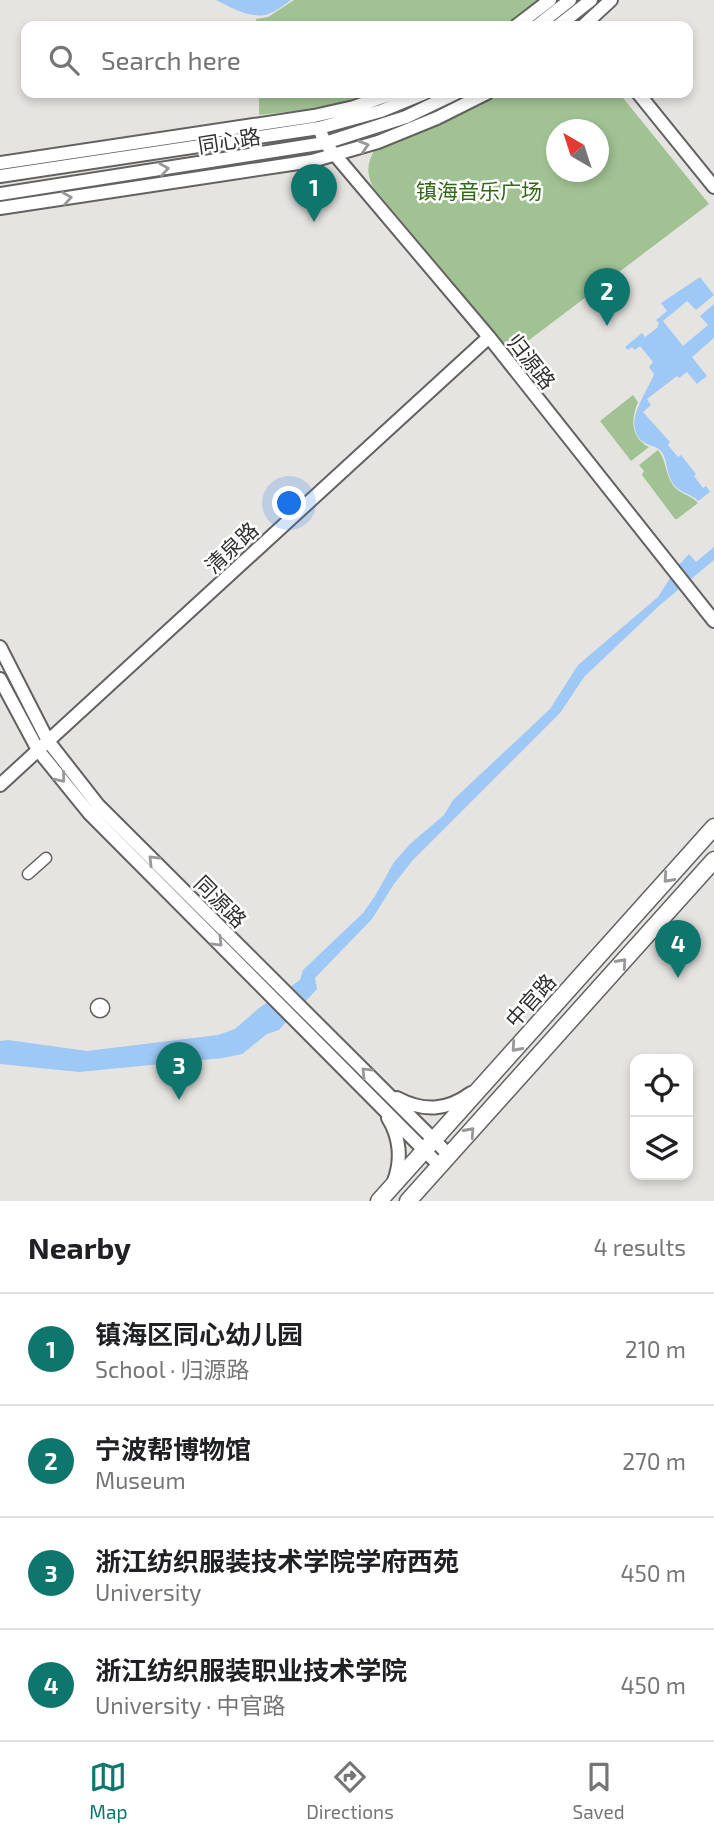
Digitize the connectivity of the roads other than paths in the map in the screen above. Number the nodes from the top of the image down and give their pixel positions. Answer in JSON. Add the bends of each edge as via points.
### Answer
{"nodes":[{"id":1,"x":550,"y":0,"type":"edge"},
{"id":2,"x":591,"y":0,"type":"edge"},
{"id":3,"x":611,"y":0,"type":"edge"},
{"id":4,"x":570,"y":6,"type":"edge"},
{"id":5,"x":523,"y":21,"type":"edge"},
{"id":6,"x":545,"y":21,"type":"edge"},
{"id":7,"x":580,"y":21,"type":"edge"},
{"id":8,"x":589,"y":21,"type":"edge"},
{"id":9,"x":380,"y":98,"type":"edge"},
{"id":10,"x":413,"y":98,"type":"edge"},
{"id":11,"x":446,"y":98,"type":"edge"},
{"id":12,"x":476,"y":98,"type":"edge"},
{"id":13,"x":642,"y":98,"type":"edge"},
{"id":14,"x":319,"y":128,"type":"junction"},
{"id":15,"x":325,"y":143,"type":"junction"},
{"id":16,"x":335,"y":155,"type":"junction"},
{"id":17,"x":0,"y":163,"type":"edge"},
{"id":18,"x":0,"y":176,"type":"edge"},
{"id":19,"x":714,"y":187,"type":"edge"},
{"id":20,"x":0,"y":194,"type":"edge"},
{"id":21,"x":0,"y":208,"type":"edge"},
{"id":22,"x":489,"y":337,"type":"junction"},
{"id":23,"x":714,"y":621,"type":"edge"},
{"id":24,"x":0,"y":647,"type":"edge"},
{"id":25,"x":0,"y":679,"type":"edge"},
{"id":26,"x":48,"y":741,"type":"junction"},
{"id":27,"x":38,"y":751,"type":"junction"},
{"id":28,"x":0,"y":785,"type":"edge"},
{"id":29,"x":714,"y":827,"type":"edge"},
{"id":30,"x":46,"y":858,"type":"dead end"},
{"id":31,"x":714,"y":860,"type":"edge"},
{"id":32,"x":28,"y":874,"type":"dead end"},
{"id":33,"x":482,"y":1085,"type":"junction"},
{"id":34,"x":380,"y":1096,"type":"junction"},
{"id":35,"x":429,"y":1145,"type":"junction"},
{"id":36,"x":444,"y":1161,"type":"junction"},
{"id":37,"x":391,"y":1187,"type":"junction"},
{"id":38,"x":379,"y":1201,"type":"edge"},
{"id":39,"x":408,"y":1201,"type":"edge"}],
"edges":[{"from":1,"to":5,"type":"street"},
{"from":2,"to":4,"type":"street"},
{"from":3,"to":8,"type":"street"},
{"from":4,"to":6,"type":"street"},
{"from":4,"to":7,"type":"street"},
{"from":9,"to":17,"type":"street","via":[[314,116]]},
{"from":10,"to":14,"type":"street","name":"同心路"},
{"from":11,"to":15,"type":"street","name":"同心路","via":[[406,117]]},
{"from":16,"to":12,"type":"street","one_way":true,"via":[[413,128]]},
{"from":13,"to":19,"type":"street"},
{"from":14,"to":15,"type":"street","name":"归源路"},
{"from":14,"to":18,"type":"street","name":"同心路"},
{"from":15,"to":16,"type":"street","name":"归源路"},
{"from":20,"to":15,"type":"street","name":"同心路","one_way":true},
{"from":21,"to":16,"type":"street","one_way":true},
{"from":16,"to":22,"type":"street","name":"归源路"},
{"from":22,"to":23,"type":"street","name":"归源路"},
{"from":22,"to":26,"type":"street","name":"清泉路"},
{"from":24,"to":26,"type":"street","name":"同源路"},
{"from":25,"to":27,"type":"street","name":"同源路"},
{"from":26,"to":27,"type":"street","name":"清泉路"},
{"from":34,"to":26,"type":"street","name":"同源路","one_way":true,"via":[[97,805]]},
{"from":27,"to":28,"type":"street","name":"清泉路"},
{"from":27,"to":34,"type":"street","name":"同源路","one_way":true,"via":[[89,813]]},
{"from":29,"to":33,"type":"main road","name":"中官路","one_way":true},
{"from":30,"to":32,"type":"street"},
{"from":36,"to":31,"type":"main road","name":"中官路","one_way":true},
{"from":33,"to":34,"type":"street","via":[[449,1106],[434,1109]]},
{"from":33,"to":35,"type":"main road","name":"中官路"},
{"from":34,"to":35,"type":"street","name":"同源路"},
{"from":34,"to":37,"type":"street","via":[[398,1144],[399,1161]]},
{"from":35,"to":36,"type":"street","name":"同源路"},
{"from":35,"to":37,"type":"main road","name":"中官路"},
{"from":36,"to":39,"type":"main road","name":"中官路"},
{"from":37,"to":38,"type":"main road","name":"中官路"}]}
